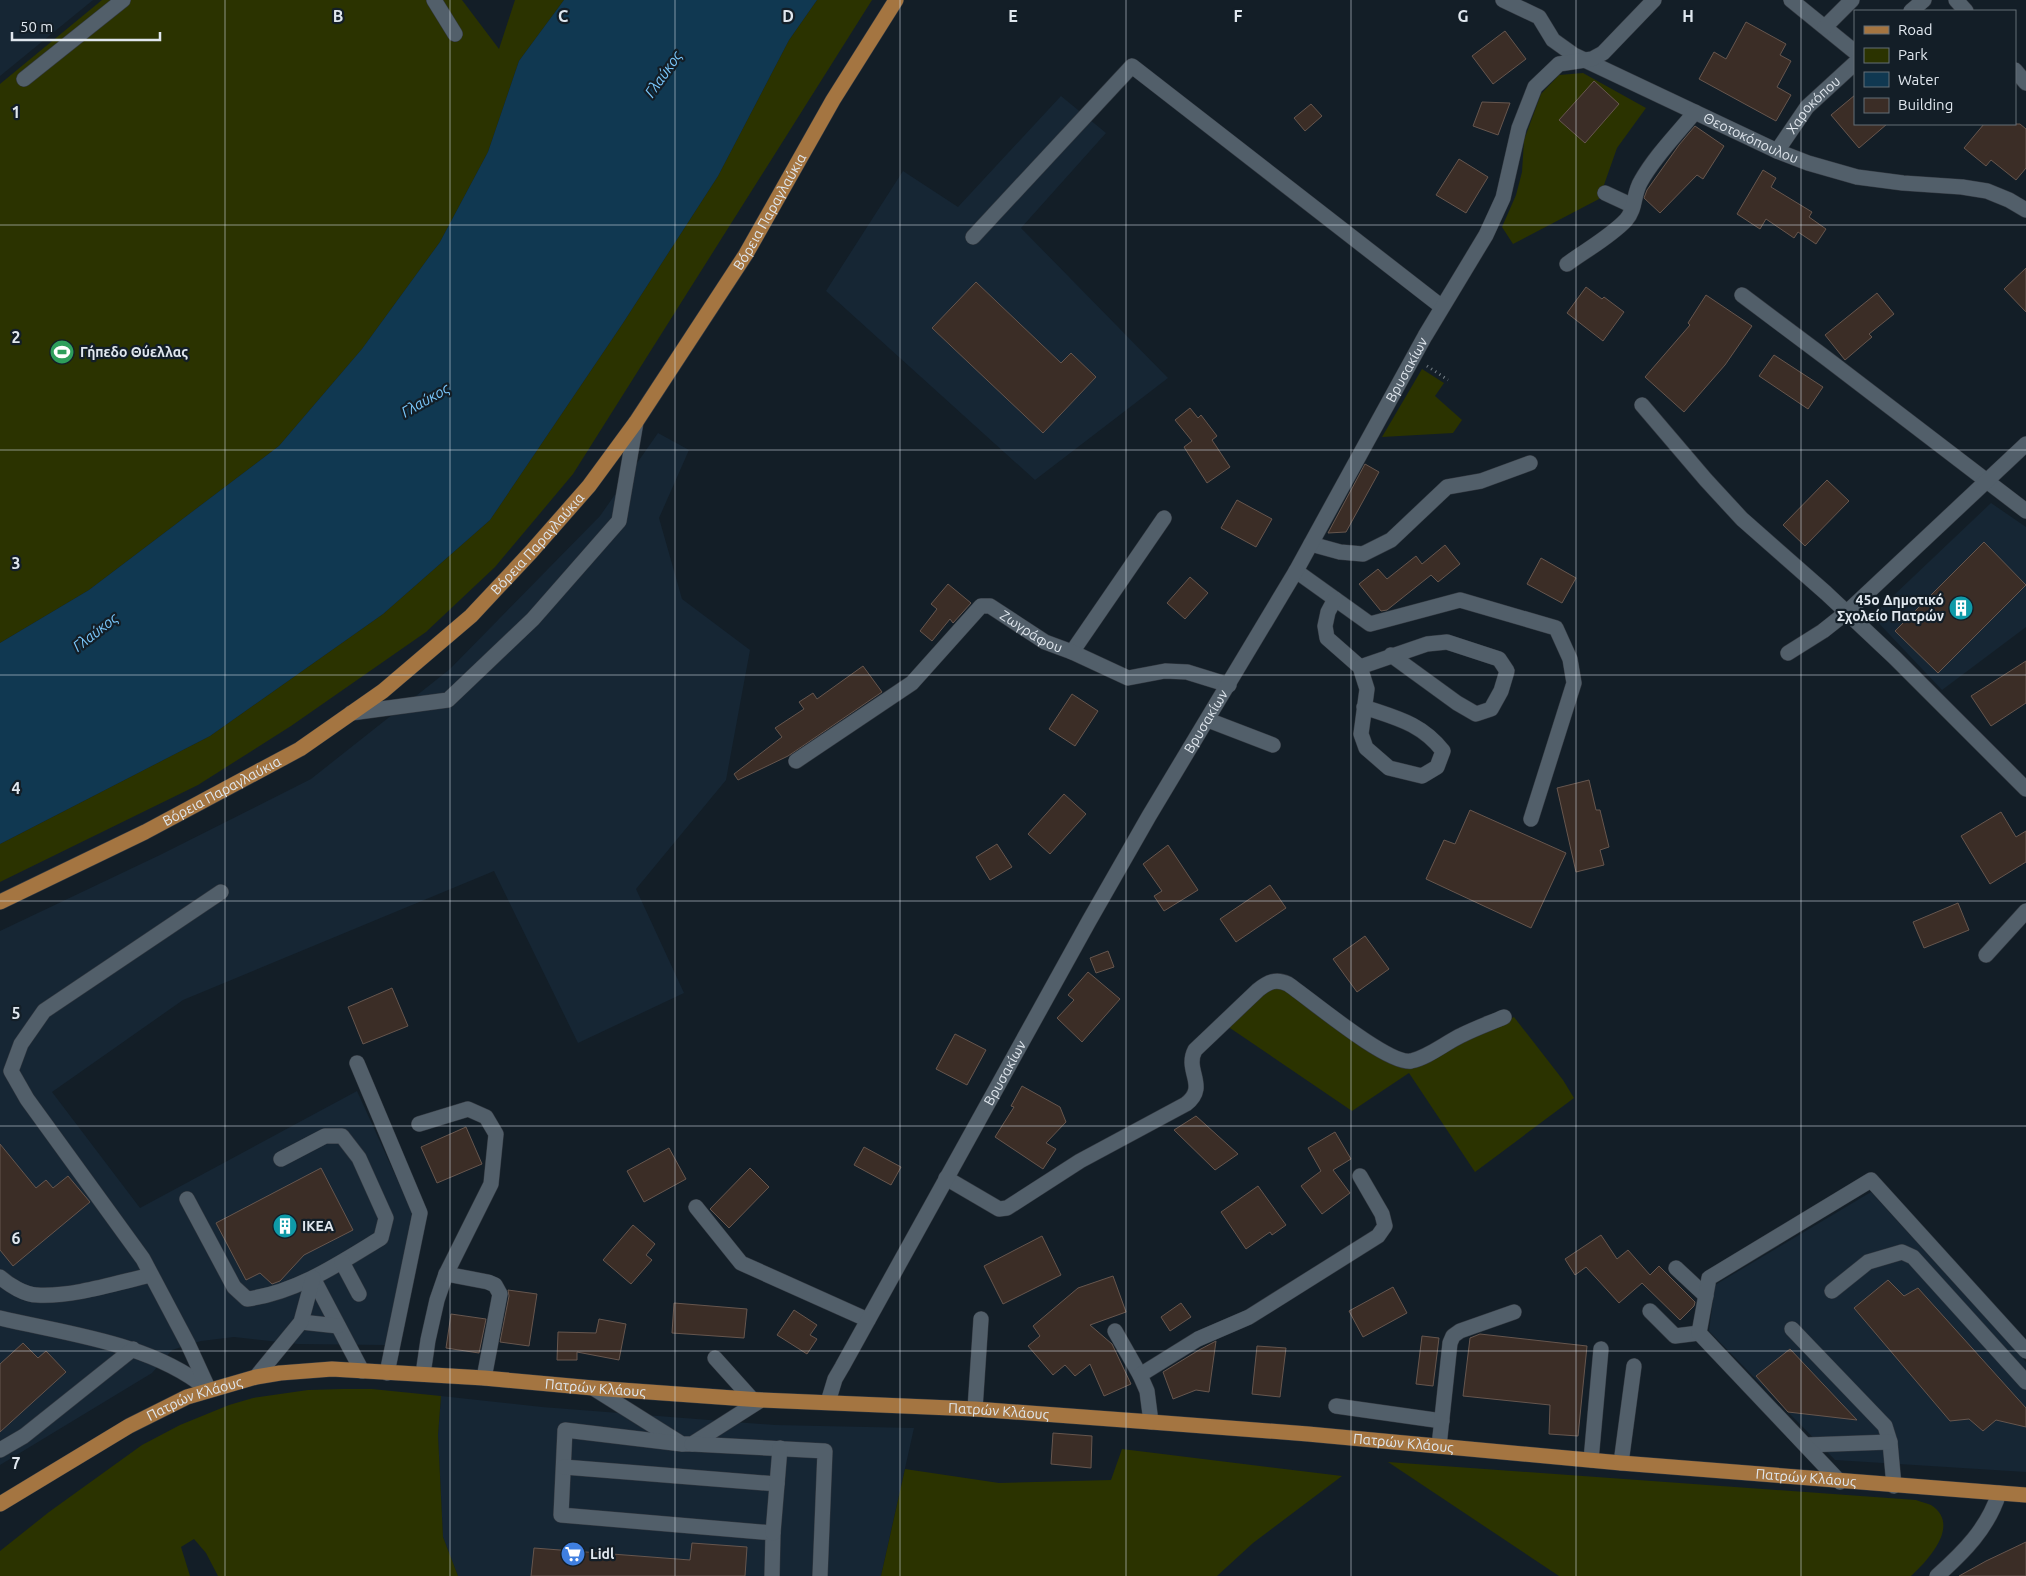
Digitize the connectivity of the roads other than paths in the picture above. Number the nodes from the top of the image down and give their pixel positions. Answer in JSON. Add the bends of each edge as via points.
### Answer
{"nodes":[{"id":1,"x":123,"y":0,"type":"edge"},
{"id":2,"x":434,"y":0,"type":"edge"},
{"id":3,"x":896,"y":0,"type":"edge"},
{"id":4,"x":1503,"y":0,"type":"edge"},
{"id":5,"x":1654,"y":0,"type":"edge"},
{"id":6,"x":1791,"y":0,"type":"edge"},
{"id":7,"x":1852,"y":0,"type":"edge"},
{"id":8,"x":1924,"y":0,"type":"edge"},
{"id":9,"x":1956,"y":0,"type":"edge"},
{"id":10,"x":1912,"y":10,"type":"edge"},
{"id":11,"x":1965,"y":10,"type":"edge"},
{"id":12,"x":1825,"y":27,"type":"junction"},
{"id":13,"x":455,"y":34,"type":"dead end"},
{"id":14,"x":1854,"y":51,"type":"edge"},
{"id":15,"x":1584,"y":60,"type":"junction"},
{"id":16,"x":1854,"y":64,"type":"edge"},
{"id":17,"x":2016,"y":71,"type":"edge"},
{"id":18,"x":24,"y":79,"type":"dead end"},
{"id":19,"x":2026,"y":83,"type":"edge"},
{"id":20,"x":1695,"y":112,"type":"junction"},
{"id":21,"x":1777,"y":151,"type":"junction"},
{"id":22,"x":1605,"y":193,"type":"dead end"},
{"id":23,"x":1633,"y":206,"type":"junction"},
{"id":24,"x":2026,"y":210,"type":"edge"},
{"id":25,"x":973,"y":237,"type":"dead end"},
{"id":26,"x":1567,"y":264,"type":"dead end"},
{"id":27,"x":1742,"y":296,"type":"dead end"},
{"id":28,"x":1442,"y":307,"type":"junction"},
{"id":29,"x":1642,"y":405,"type":"dead end"},
{"id":30,"x":636,"y":422,"type":"junction"},
{"id":31,"x":2026,"y":444,"type":"edge"},
{"id":32,"x":1530,"y":463,"type":"dead end"},
{"id":33,"x":1986,"y":482,"type":"junction"},
{"id":34,"x":2026,"y":511,"type":"edge"},
{"id":35,"x":1164,"y":518,"type":"dead end"},
{"id":36,"x":1311,"y":544,"type":"junction"},
{"id":37,"x":1296,"y":571,"type":"junction"},
{"id":38,"x":1335,"y":599,"type":"junction"},
{"id":39,"x":1847,"y":612,"type":"junction"},
{"id":40,"x":1072,"y":652,"type":"junction"},
{"id":41,"x":1788,"y":652,"type":"dead end"},
{"id":42,"x":1391,"y":655,"type":"junction"},
{"id":43,"x":1360,"y":667,"type":"junction"},
{"id":44,"x":1229,"y":685,"type":"junction"},
{"id":45,"x":1364,"y":707,"type":"junction"},
{"id":46,"x":352,"y":713,"type":"junction"},
{"id":47,"x":1208,"y":720,"type":"junction"},
{"id":48,"x":1273,"y":745,"type":"dead end"},
{"id":49,"x":796,"y":761,"type":"dead end"},
{"id":50,"x":2026,"y":789,"type":"edge"},
{"id":51,"x":1531,"y":818,"type":"dead end"},
{"id":52,"x":221,"y":892,"type":"dead end"},
{"id":53,"x":0,"y":902,"type":"edge"},
{"id":54,"x":2026,"y":912,"type":"edge"},
{"id":55,"x":1986,"y":956,"type":"dead end"},
{"id":56,"x":1504,"y":1017,"type":"dead end"},
{"id":57,"x":357,"y":1063,"type":"dead end"},
{"id":58,"x":5,"y":1074,"type":"edge"},
{"id":59,"x":418,"y":1124,"type":"dead end"},
{"id":60,"x":281,"y":1159,"type":"dead end"},
{"id":61,"x":1360,"y":1176,"type":"dead end"},
{"id":62,"x":946,"y":1178,"type":"junction"},
{"id":63,"x":187,"y":1199,"type":"dead end"},
{"id":64,"x":696,"y":1207,"type":"dead end"},
{"id":65,"x":342,"y":1262,"type":"junction"},
{"id":66,"x":1676,"y":1268,"type":"dead end"},
{"id":67,"x":446,"y":1274,"type":"junction"},
{"id":68,"x":151,"y":1275,"type":"junction"},
{"id":69,"x":0,"y":1277,"type":"edge"},
{"id":70,"x":312,"y":1278,"type":"junction"},
{"id":71,"x":1832,"y":1291,"type":"dead end"},
{"id":72,"x":359,"y":1294,"type":"dead end"},
{"id":73,"x":1706,"y":1296,"type":"junction"},
{"id":74,"x":1650,"y":1311,"type":"dead end"},
{"id":75,"x":1514,"y":1312,"type":"dead end"},
{"id":76,"x":0,"y":1318,"type":"edge"},
{"id":77,"x":868,"y":1320,"type":"junction"},
{"id":78,"x":981,"y":1320,"type":"dead end"},
{"id":79,"x":301,"y":1322,"type":"junction"},
{"id":80,"x":338,"y":1326,"type":"junction"},
{"id":81,"x":1792,"y":1329,"type":"dead end"},
{"id":82,"x":1115,"y":1331,"type":"dead end"},
{"id":83,"x":1699,"y":1333,"type":"junction"},
{"id":84,"x":133,"y":1349,"type":"junction"},
{"id":85,"x":1601,"y":1349,"type":"dead end"},
{"id":86,"x":2026,"y":1351,"type":"edge"},
{"id":87,"x":715,"y":1358,"type":"dead end"},
{"id":88,"x":1634,"y":1366,"type":"dead end"},
{"id":89,"x":362,"y":1371,"type":"junction"},
{"id":90,"x":387,"y":1372,"type":"junction"},
{"id":91,"x":423,"y":1374,"type":"junction"},
{"id":92,"x":1140,"y":1375,"type":"junction"},
{"id":93,"x":256,"y":1377,"type":"junction"},
{"id":94,"x":484,"y":1378,"type":"junction"},
{"id":95,"x":2026,"y":1382,"type":"edge"},
{"id":96,"x":594,"y":1388,"type":"junction"},
{"id":97,"x":209,"y":1390,"type":"junction"},
{"id":98,"x":756,"y":1399,"type":"junction"},
{"id":99,"x":828,"y":1402,"type":"junction"},
{"id":100,"x":1336,"y":1406,"type":"dead end"},
{"id":101,"x":975,"y":1409,"type":"junction"},
{"id":102,"x":1442,"y":1421,"type":"junction"},
{"id":103,"x":1151,"y":1422,"type":"junction"},
{"id":104,"x":1890,"y":1442,"type":"junction"},
{"id":105,"x":687,"y":1444,"type":"junction"},
{"id":106,"x":1806,"y":1445,"type":"junction"},
{"id":107,"x":1440,"y":1446,"type":"junction"},
{"id":108,"x":780,"y":1448,"type":"junction"},
{"id":109,"x":0,"y":1450,"type":"edge"},
{"id":110,"x":1591,"y":1460,"type":"junction"},
{"id":111,"x":1621,"y":1463,"type":"junction"},
{"id":112,"x":564,"y":1467,"type":"junction"},
{"id":113,"x":1840,"y":1482,"type":"junction"},
{"id":114,"x":777,"y":1484,"type":"junction"},
{"id":115,"x":1894,"y":1486,"type":"junction"},
{"id":116,"x":1999,"y":1493,"type":"junction"},
{"id":117,"x":2026,"y":1495,"type":"edge"},
{"id":118,"x":0,"y":1504,"type":"edge"},
{"id":119,"x":773,"y":1533,"type":"junction"},
{"id":120,"x":772,"y":1576,"type":"edge"},
{"id":121,"x":820,"y":1576,"type":"edge"},
{"id":122,"x":1937,"y":1576,"type":"edge"}],
"edges":[{"from":1,"to":18,"type":"street"},
{"from":2,"to":13,"type":"street"},
{"from":3,"to":30,"type":"main road","name":"Βόρεια Παραγλαύκια","via":[[832,100],[746,254]]},
{"from":4,"to":15,"type":"street","name":"Θεοτοκόπουλου","via":[[1539,17],[1553,40]]},
{"from":5,"to":15,"type":"street","name":"Βρυσακίων","via":[[1603,54]]},
{"from":6,"to":12,"type":"street"},
{"from":7,"to":12,"type":"street"},
{"from":8,"to":10,"type":"street"},
{"from":9,"to":11,"type":"street"},
{"from":12,"to":14,"type":"street"},
{"from":15,"to":20,"type":"street","name":"Θεοτοκόπουλου"},
{"from":15,"to":28,"type":"street","name":"Βρυσακίων","via":[[1555,66],[1535,86],[1519,128],[1508,183],[1498,212]]},
{"from":16,"to":21,"type":"street","name":"Χαροκόπου","via":[[1807,107]]},
{"from":17,"to":19,"type":"street"},
{"from":20,"to":21,"type":"street","name":"Θεοτοκόπουλου"},
{"from":20,"to":23,"type":"street","via":[[1645,174],[1637,188]]},
{"from":21,"to":24,"type":"street","name":"Θεοτοκόπουλου","via":[[1857,177],[1987,192]]},
{"from":22,"to":23,"type":"street"},
{"from":23,"to":26,"type":"street","via":[[1629,216],[1616,229]]},
{"from":25,"to":28,"type":"street","via":[[1132,66]]},
{"from":27,"to":33,"type":"street"},
{"from":28,"to":36,"type":"street","name":"Βρυσακίων"},
{"from":29,"to":39,"type":"street","via":[[1742,519]]},
{"from":30,"to":46,"type":"main road","name":"Βόρεια Παραγλαύκια","via":[[589,486],[471,616]]},
{"from":30,"to":46,"type":"street","via":[[619,521],[532,619],[448,700]]},
{"from":31,"to":33,"type":"street"},
{"from":32,"to":36,"type":"street","via":[[1481,481],[1447,487],[1391,540],[1363,554]]},
{"from":33,"to":34,"type":"street"},
{"from":33,"to":39,"type":"street"},
{"from":35,"to":40,"type":"street"},
{"from":36,"to":37,"type":"street","name":"Βρυσακίων"},
{"from":37,"to":38,"type":"street"},
{"from":37,"to":44,"type":"street","name":"Βρυσακίων"},
{"from":38,"to":43,"type":"street","via":[[1325,626],[1327,638]]},
{"from":38,"to":51,"type":"street","via":[[1370,624],[1460,600],[1556,628],[1570,659],[1574,683]]},
{"from":39,"to":41,"type":"street"},
{"from":39,"to":50,"type":"street"},
{"from":40,"to":44,"type":"street","name":"Ζωγράφου","via":[[1128,678],[1165,671],[1187,672]]},
{"from":40,"to":49,"type":"street","name":"Ζωγράφου","via":[[1045,642],[990,606],[981,606],[912,683]]},
{"from":42,"to":42,"type":"street","via":[[1427,644],[1447,642],[1499,659],[1507,671],[1491,709],[1476,714]]},
{"from":42,"to":43,"type":"street"},
{"from":43,"to":45,"type":"street","via":[[1367,689]]},
{"from":44,"to":47,"type":"street","name":"Βρυσακίων"},
{"from":45,"to":45,"type":"street","via":[[1361,734],[1366,748],[1389,768],[1422,776],[1437,767],[1443,751],[1431,737],[1410,722]]},
{"from":46,"to":53,"type":"main road","name":"Βόρεια Παραγλαύκια","via":[[300,749],[229,788]]},
{"from":47,"to":48,"type":"street"},
{"from":47,"to":62,"type":"street","name":"Βρυσακίων","via":[[1094,913]]},
{"from":52,"to":58,"type":"street","via":[[44,1011],[20,1044]]},
{"from":54,"to":55,"type":"street"},
{"from":56,"to":62,"type":"street","via":[[1420,1058],[1404,1061],[1372,1044],[1288,984],[1270,982],[1195,1050],[1191,1062],[1197,1089],[1186,1104],[1080,1161],[1007,1208],[999,1209]]},
{"from":57,"to":90,"type":"street","via":[[420,1213]]},
{"from":58,"to":68,"type":"street","via":[[27,1099],[143,1259]]},
{"from":59,"to":67,"type":"street","via":[[468,1109],[486,1117],[496,1134],[491,1184]]},
{"from":60,"to":65,"type":"street","via":[[325,1136],[342,1136],[358,1158],[386,1218],[381,1238]]},
{"from":61,"to":92,"type":"street","via":[[1382,1214],[1385,1226],[1378,1236],[1249,1316],[1198,1339]]},
{"from":62,"to":77,"type":"street","name":"Βρυσακίων"},
{"from":63,"to":70,"type":"street","via":[[234,1287],[247,1299],[266,1297]]},
{"from":64,"to":77,"type":"street","via":[[741,1263]]},
{"from":65,"to":70,"type":"street"},
{"from":65,"to":72,"type":"street"},
{"from":66,"to":73,"type":"street"},
{"from":67,"to":91,"type":"street","via":[[437,1300]]},
{"from":67,"to":94,"type":"street","via":[[488,1282],[500,1294]]},
{"from":68,"to":69,"type":"street","via":[[67,1293],[35,1296]]},
{"from":68,"to":97,"type":"street"},
{"from":70,"to":79,"type":"street"},
{"from":70,"to":80,"type":"street"},
{"from":71,"to":95,"type":"street","via":[[1868,1262],[1902,1252],[1913,1257]]},
{"from":73,"to":83,"type":"street"},
{"from":73,"to":86,"type":"street","via":[[1708,1278],[1871,1180]]},
{"from":74,"to":83,"type":"street","via":[[1675,1336]]},
{"from":75,"to":102,"type":"street","via":[[1453,1336]]},
{"from":76,"to":84,"type":"street"},
{"from":77,"to":99,"type":"street","name":"Βρυσακίων","via":[[835,1379]]},
{"from":78,"to":101,"type":"street"},
{"from":79,"to":80,"type":"street"},
{"from":79,"to":93,"type":"street"},
{"from":80,"to":89,"type":"street"},
{"from":81,"to":104,"type":"street","via":[[1885,1426]]},
{"from":82,"to":92,"type":"street"},
{"from":83,"to":106,"type":"street"},
{"from":84,"to":97,"type":"street","via":[[180,1370]]},
{"from":84,"to":109,"type":"street","via":[[24,1436]]},
{"from":85,"to":110,"type":"street"},
{"from":87,"to":98,"type":"street"},
{"from":88,"to":111,"type":"street"},
{"from":89,"to":90,"type":"main road","name":"Πατρών Κλάους"},
{"from":89,"to":93,"type":"main road","name":"Πατρών Κλάους","via":[[317,1369]]},
{"from":90,"to":91,"type":"main road","name":"Πατρών Κλάους"},
{"from":91,"to":94,"type":"main road","name":"Πατρών Κλάους"},
{"from":92,"to":103,"type":"street","via":[[1147,1391]]},
{"from":93,"to":97,"type":"main road","name":"Πατρών Κλάους"},
{"from":94,"to":96,"type":"main road","name":"Πατρών Κλάους"},
{"from":96,"to":98,"type":"main road","name":"Πατρών Κλάους"},
{"from":96,"to":105,"type":"street"},
{"from":97,"to":118,"type":"main road","name":"Πατρών Κλάους","via":[[129,1426]]},
{"from":98,"to":99,"type":"main road","name":"Πατρών Κλάους"},
{"from":98,"to":105,"type":"street"},
{"from":99,"to":101,"type":"main road","name":"Πατρών Κλάους"},
{"from":100,"to":102,"type":"street"},
{"from":101,"to":103,"type":"main road","name":"Πατρών Κλάους"},
{"from":102,"to":107,"type":"street"},
{"from":103,"to":107,"type":"main road","name":"Πατρών Κλάους"},
{"from":104,"to":106,"type":"street"},
{"from":104,"to":115,"type":"street"},
{"from":105,"to":108,"type":"street"},
{"from":105,"to":112,"type":"street","via":[[565,1430]]},
{"from":106,"to":113,"type":"street"},
{"from":107,"to":110,"type":"main road","name":"Πατρών Κλάους"},
{"from":108,"to":114,"type":"street"},
{"from":108,"to":121,"type":"street","via":[[825,1451]]},
{"from":110,"to":111,"type":"main road","name":"Πατρών Κλάους"},
{"from":111,"to":113,"type":"main road","name":"Πατρών Κλάους"},
{"from":112,"to":114,"type":"street"},
{"from":112,"to":119,"type":"street","via":[[561,1515]]},
{"from":113,"to":115,"type":"main road","name":"Πατρών Κλάους"},
{"from":114,"to":119,"type":"street"},
{"from":115,"to":116,"type":"main road","name":"Πατρών Κλάους"},
{"from":116,"to":117,"type":"main road","name":"Πατρών Κλάους"},
{"from":116,"to":122,"type":"street","via":[[1984,1527]]},
{"from":119,"to":120,"type":"street"}]}
